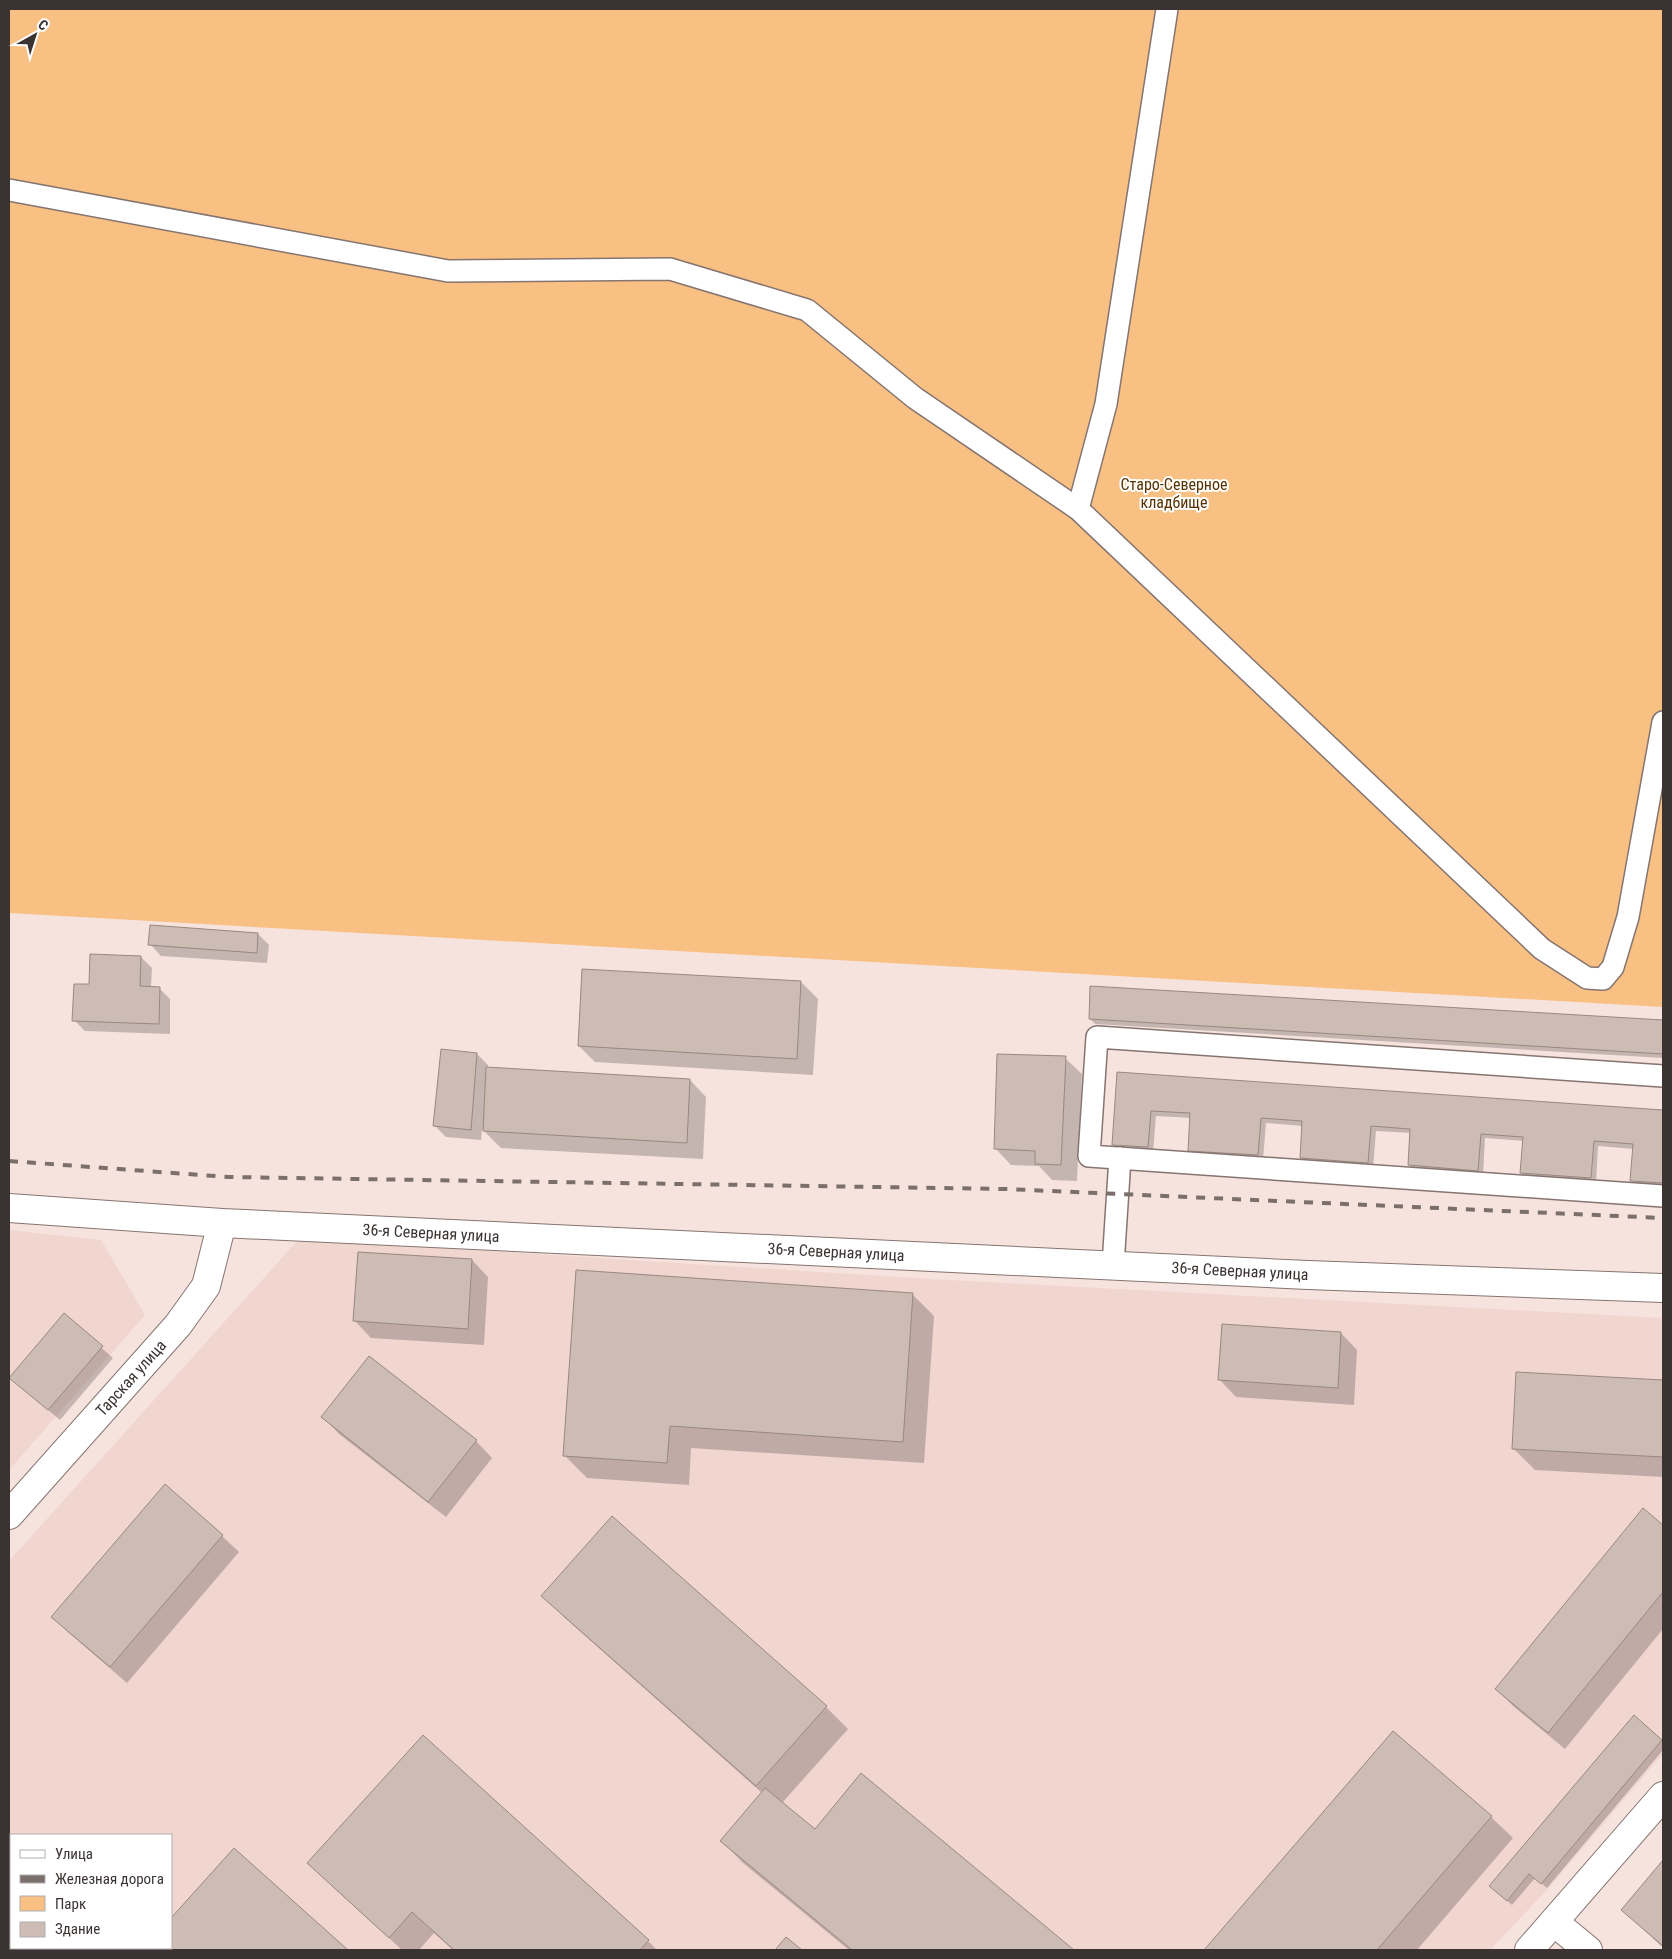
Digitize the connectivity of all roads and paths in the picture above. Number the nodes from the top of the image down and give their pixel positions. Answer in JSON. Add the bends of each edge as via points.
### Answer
{"nodes":[{"id":1,"x":1167,"y":9,"type":"edge"},
{"id":2,"x":9,"y":190,"type":"edge"},
{"id":3,"x":1078,"y":509,"type":"junction"},
{"id":4,"x":1663,"y":722,"type":"edge"},
{"id":5,"x":1663,"y":1076,"type":"edge"},
{"id":6,"x":1120,"y":1158,"type":"junction"},
{"id":7,"x":1663,"y":1196,"type":"edge"},
{"id":8,"x":9,"y":1208,"type":"edge"},
{"id":9,"x":222,"y":1223,"type":"junction"},
{"id":10,"x":1113,"y":1265,"type":"junction"},
{"id":11,"x":1663,"y":1288,"type":"edge"},
{"id":12,"x":9,"y":1515,"type":"edge"},
{"id":13,"x":1663,"y":1796,"type":"edge"},
{"id":14,"x":1554,"y":1922,"type":"junction"},
{"id":15,"x":1529,"y":1950,"type":"edge"},
{"id":16,"x":1588,"y":1950,"type":"edge"}],
"edges":[{"from":1,"to":3,"type":"lane","via":[[1106,404]]},
{"from":2,"to":3,"type":"lane","via":[[448,271],[670,269],[807,310],[916,398]]},
{"from":3,"to":4,"type":"lane","via":[[1542,949],[1586,978],[1603,979],[1613,967],[1628,917]]},
{"from":5,"to":6,"type":"lane","via":[[1097,1037],[1089,1156]]},
{"from":6,"to":7,"type":"lane"},
{"from":6,"to":10,"type":"lane"},
{"from":8,"to":9,"type":"main road","name":"36-я Северная улица"},
{"from":9,"to":10,"type":"main road","name":"36-я Северная улица"},
{"from":9,"to":12,"type":"main road","name":"Тарская улица","via":[[206,1286],[178,1325]]},
{"from":10,"to":11,"type":"main road","name":"36-я Северная улица"},
{"from":13,"to":14,"type":"main road"},
{"from":14,"to":15,"type":"main road"},
{"from":14,"to":16,"type":"main road"}]}
